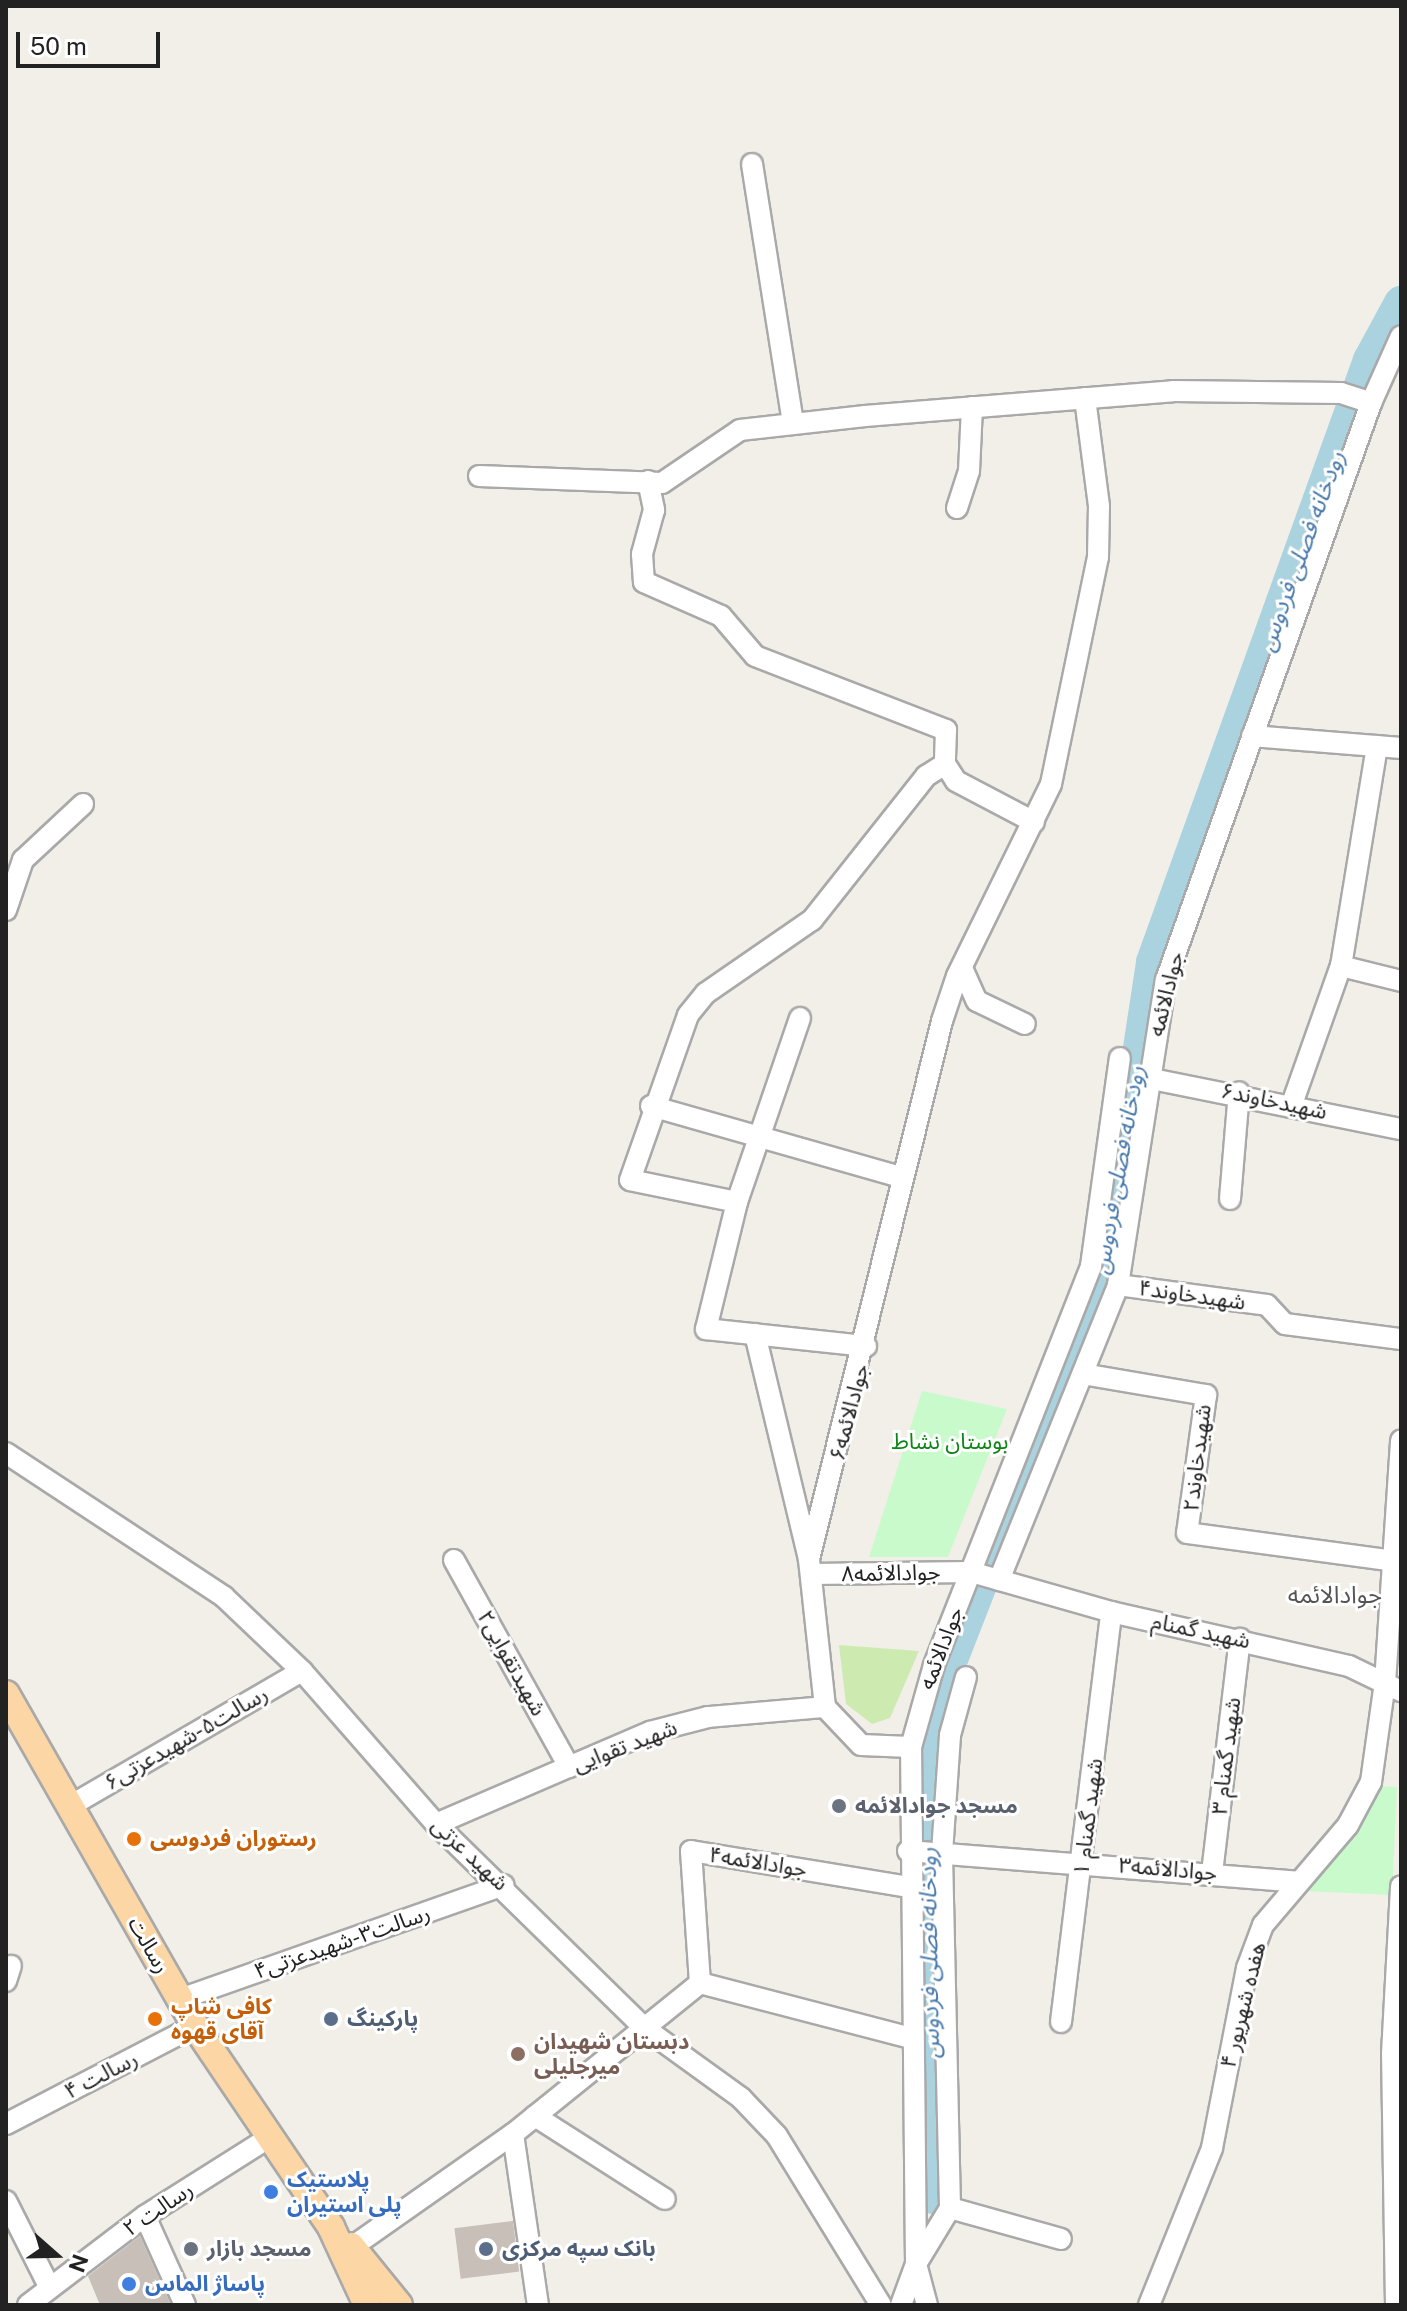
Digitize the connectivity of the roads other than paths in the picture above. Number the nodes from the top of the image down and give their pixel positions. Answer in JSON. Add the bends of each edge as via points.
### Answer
{"nodes":[{"id":1,"x":752,"y":164,"type":"dead end"},
{"id":2,"x":1401,"y":336,"type":"edge"},
{"id":3,"x":1085,"y":398,"type":"junction"},
{"id":4,"x":1371,"y":403,"type":"junction"},
{"id":5,"x":972,"y":407,"type":"junction"},
{"id":6,"x":793,"y":424,"type":"junction"},
{"id":7,"x":479,"y":476,"type":"dead end"},
{"id":8,"x":648,"y":481,"type":"junction"},
{"id":9,"x":957,"y":508,"type":"dead end"},
{"id":10,"x":1252,"y":736,"type":"junction"},
{"id":11,"x":1377,"y":746,"type":"junction"},
{"id":12,"x":1401,"y":748,"type":"edge"},
{"id":13,"x":945,"y":764,"type":"junction"},
{"id":14,"x":83,"y":804,"type":"dead end"},
{"id":15,"x":1034,"y":822,"type":"junction"},
{"id":16,"x":14,"y":857,"type":"edge"},
{"id":17,"x":6,"y":910,"type":"edge"},
{"id":18,"x":1341,"y":966,"type":"junction"},
{"id":19,"x":962,"y":968,"type":"junction"},
{"id":20,"x":1401,"y":981,"type":"edge"},
{"id":21,"x":800,"y":1018,"type":"dead end"},
{"id":22,"x":1025,"y":1024,"type":"dead end"},
{"id":23,"x":1120,"y":1058,"type":"dead end"},
{"id":24,"x":1147,"y":1078,"type":"junction"},
{"id":25,"x":1239,"y":1092,"type":"junction"},
{"id":26,"x":1292,"y":1104,"type":"junction"},
{"id":27,"x":651,"y":1106,"type":"junction"},
{"id":28,"x":1401,"y":1129,"type":"edge"},
{"id":29,"x":759,"y":1138,"type":"junction"},
{"id":30,"x":900,"y":1177,"type":"junction"},
{"id":31,"x":1230,"y":1199,"type":"dead end"},
{"id":32,"x":737,"y":1202,"type":"junction"},
{"id":33,"x":1118,"y":1285,"type":"junction"},
{"id":34,"x":755,"y":1334,"type":"junction"},
{"id":35,"x":1401,"y":1339,"type":"edge"},
{"id":36,"x":866,"y":1346,"type":"junction"},
{"id":37,"x":1083,"y":1374,"type":"junction"},
{"id":38,"x":1401,"y":1441,"type":"edge"},
{"id":39,"x":6,"y":1453,"type":"edge"},
{"id":40,"x":454,"y":1560,"type":"dead end"},
{"id":41,"x":1393,"y":1561,"type":"junction"},
{"id":42,"x":810,"y":1566,"type":"junction"},
{"id":43,"x":971,"y":1572,"type":"junction"},
{"id":44,"x":999,"y":1580,"type":"junction"},
{"id":45,"x":1111,"y":1612,"type":"junction"},
{"id":46,"x":1240,"y":1639,"type":"junction"},
{"id":47,"x":1401,"y":1668,"type":"edge"},
{"id":48,"x":302,"y":1671,"type":"junction"},
{"id":49,"x":966,"y":1677,"type":"dead end"},
{"id":50,"x":1393,"y":1687,"type":"edge"},
{"id":51,"x":7,"y":1697,"type":"edge"},
{"id":52,"x":825,"y":1707,"type":"junction"},
{"id":53,"x":911,"y":1747,"type":"junction"},
{"id":54,"x":569,"y":1767,"type":"junction"},
{"id":55,"x":70,"y":1806,"type":"junction"},
{"id":56,"x":436,"y":1824,"type":"junction"},
{"id":57,"x":908,"y":1851,"type":"junction"},
{"id":58,"x":942,"y":1853,"type":"junction"},
{"id":59,"x":1083,"y":1861,"type":"junction"},
{"id":60,"x":1212,"y":1873,"type":"junction"},
{"id":61,"x":1298,"y":1882,"type":"junction"},
{"id":62,"x":503,"y":1885,"type":"junction"},
{"id":63,"x":1401,"y":1886,"type":"edge"},
{"id":64,"x":908,"y":1887,"type":"junction"},
{"id":65,"x":700,"y":1983,"type":"junction"},
{"id":66,"x":180,"y":1999,"type":"junction"},
{"id":67,"x":1061,"y":2022,"type":"dead end"},
{"id":68,"x":195,"y":2026,"type":"junction"},
{"id":69,"x":643,"y":2027,"type":"junction"},
{"id":70,"x":911,"y":2038,"type":"junction"},
{"id":71,"x":1396,"y":2054,"type":"edge"},
{"id":72,"x":535,"y":2116,"type":"junction"},
{"id":73,"x":6,"y":2124,"type":"edge"},
{"id":74,"x":513,"y":2134,"type":"junction"},
{"id":75,"x":270,"y":2137,"type":"junction"},
{"id":76,"x":665,"y":2199,"type":"dead end"},
{"id":77,"x":6,"y":2201,"type":"edge"},
{"id":78,"x":950,"y":2208,"type":"junction"},
{"id":79,"x":145,"y":2216,"type":"junction"},
{"id":80,"x":331,"y":2227,"type":"junction"},
{"id":81,"x":1061,"y":2239,"type":"dead end"},
{"id":82,"x":352,"y":2247,"type":"junction"},
{"id":83,"x":916,"y":2264,"type":"junction"},
{"id":84,"x":49,"y":2286,"type":"junction"},
{"id":85,"x":28,"y":2305,"type":"edge"},
{"id":86,"x":185,"y":2305,"type":"edge"},
{"id":87,"x":367,"y":2305,"type":"edge"},
{"id":88,"x":399,"y":2305,"type":"edge"},
{"id":89,"x":538,"y":2305,"type":"edge"},
{"id":90,"x":881,"y":2305,"type":"edge"},
{"id":91,"x":901,"y":2305,"type":"edge"},
{"id":92,"x":927,"y":2305,"type":"edge"},
{"id":93,"x":1149,"y":2305,"type":"edge"},
{"id":94,"x":1396,"y":2305,"type":"edge"}],
"edges":[{"from":1,"to":6,"type":"street"},
{"from":2,"to":4,"type":"street","name":"جوادالائمه"},
{"from":3,"to":4,"type":"street","via":[[1173,391],[1341,393]]},
{"from":3,"to":5,"type":"street"},
{"from":3,"to":15,"type":"street","name":"جوادالائمه۶","via":[[1099,506],[1098,557],[1051,784]]},
{"from":4,"to":10,"type":"street","name":"جوادالائمه"},
{"from":5,"to":6,"type":"street"},
{"from":5,"to":9,"type":"street","via":[[969,471]]},
{"from":6,"to":8,"type":"street","via":[[740,430],[662,483]]},
{"from":7,"to":8,"type":"street"},
{"from":8,"to":13,"type":"street","via":[[654,510],[642,554],[644,582],[721,616],[755,656],[946,730]]},
{"from":10,"to":11,"type":"street"},
{"from":10,"to":24,"type":"street","name":"جوادالائمه","via":[[1166,980]]},
{"from":11,"to":12,"type":"street"},
{"from":11,"to":18,"type":"street"},
{"from":13,"to":15,"type":"street","via":[[956,781]]},
{"from":13,"to":27,"type":"street","via":[[926,776],[812,920],[706,993],[688,1015]]},
{"from":14,"to":16,"type":"street"},
{"from":15,"to":19,"type":"street","name":"جوادالائمه۶"},
{"from":16,"to":17,"type":"street"},
{"from":18,"to":20,"type":"street"},
{"from":18,"to":26,"type":"street"},
{"from":19,"to":22,"type":"street","via":[[977,1001]]},
{"from":19,"to":30,"type":"street","name":"جوادالائمه۶","via":[[942,1021]]},
{"from":21,"to":29,"type":"street"},
{"from":23,"to":43,"type":"street","name":"جوادالائمه","via":[[1091,1266]]},
{"from":24,"to":25,"type":"street","name":"شهیدخاوند۶"},
{"from":24,"to":33,"type":"street","name":"جوادالائمه"},
{"from":25,"to":26,"type":"street","name":"شهیدخاوند۶"},
{"from":25,"to":31,"type":"street"},
{"from":26,"to":28,"type":"street","name":"شهیدخاوند۶"},
{"from":27,"to":29,"type":"street"},
{"from":27,"to":32,"type":"street","via":[[630,1180]]},
{"from":29,"to":30,"type":"street"},
{"from":29,"to":32,"type":"street"},
{"from":30,"to":36,"type":"street","name":"جوادالائمه۶"},
{"from":32,"to":34,"type":"street","via":[[706,1329]]},
{"from":33,"to":35,"type":"street","name":"شهیدخاوند۴","via":[[1267,1305],[1285,1324]]},
{"from":33,"to":37,"type":"street","name":"جوادالائمه"},
{"from":34,"to":36,"type":"street"},
{"from":34,"to":42,"type":"street"},
{"from":36,"to":42,"type":"street","name":"جوادالائمه۶"},
{"from":37,"to":41,"type":"street","name":"شهیدخاوند۲","via":[[1206,1395],[1187,1533]]},
{"from":37,"to":44,"type":"street","name":"جوادالائمه"},
{"from":38,"to":41,"type":"street","name":"هفده شهریور ۴"},
{"from":39,"to":48,"type":"street","name":"شهید عزتی","via":[[224,1597]]},
{"from":40,"to":54,"type":"street","name":"شهیدتقوایی۲"},
{"from":41,"to":50,"type":"street","name":"هفده شهریور ۴"},
{"from":42,"to":43,"type":"street","name":"جوادالائمه۸"},
{"from":42,"to":52,"type":"street","name":"جوادالائمه۶"},
{"from":43,"to":44,"type":"street","name":"جوادالائمه۸"},
{"from":43,"to":53,"type":"street","name":"جوادالائمه","via":[[921,1702]]},
{"from":44,"to":45,"type":"street","name":"شهید گمنام"},
{"from":45,"to":46,"type":"street","name":"شهید گمنام"},
{"from":45,"to":59,"type":"street","name":"شهید گمنام ۱"},
{"from":46,"to":50,"type":"street","name":"شهید گمنام","via":[[1349,1666]]},
{"from":46,"to":60,"type":"street","name":"شهید گمنام ۳"},
{"from":47,"to":50,"type":"street"},
{"from":48,"to":55,"type":"street","name":"رسالت۵-شهیدعزتی۶"},
{"from":48,"to":56,"type":"street","name":"شهید عزتی"},
{"from":49,"to":58,"type":"street","name":"جوادالائمه","via":[[950,1735]]},
{"from":50,"to":61,"type":"street","name":"هفده شهریور ۴","via":[[1360,1807]]},
{"from":51,"to":55,"type":"main road","name":"رسالت"},
{"from":52,"to":53,"type":"street","via":[[861,1745]]},
{"from":52,"to":54,"type":"street","name":"شهید تقوایی","via":[[708,1717],[650,1732]]},
{"from":53,"to":57,"type":"street","name":"جوادالائمه"},
{"from":54,"to":56,"type":"street","name":"شهید تقوایی"},
{"from":55,"to":66,"type":"main road","name":"رسالت"},
{"from":56,"to":62,"type":"street","name":"شهید عزتی"},
{"from":57,"to":58,"type":"street","name":"جوادالائمه۳"},
{"from":57,"to":64,"type":"street","name":"جوادالائمه"},
{"from":58,"to":59,"type":"street","name":"جوادالائمه۳"},
{"from":58,"to":78,"type":"street","name":"جوادالائمه"},
{"from":59,"to":60,"type":"street","name":"جوادالائمه۳"},
{"from":59,"to":67,"type":"street","name":"شهید گمنام ۱"},
{"from":60,"to":61,"type":"street","name":"جوادالائمه۳"},
{"from":61,"to":93,"type":"street","name":"هفده شهریور ۴","via":[[1263,1925],[1247,1968],[1212,2148]]},
{"from":62,"to":66,"type":"street","name":"رسالت۳-شهیدعزتی۴"},
{"from":62,"to":69,"type":"street","name":"شهید عزتی"},
{"from":63,"to":71,"type":"street"},
{"from":64,"to":65,"type":"street","name":"جوادالائمه۴","via":[[691,1851]]},
{"from":64,"to":70,"type":"street","name":"جوادالائمه"},
{"from":65,"to":69,"type":"street"},
{"from":65,"to":70,"type":"street"},
{"from":66,"to":68,"type":"main road","name":"رسالت"},
{"from":68,"to":73,"type":"street","name":"رسالت ۴"},
{"from":68,"to":75,"type":"main road","name":"رسالت"},
{"from":69,"to":72,"type":"street"},
{"from":69,"to":90,"type":"street","name":"شهید عزتی","via":[[741,2098],[777,2136]]},
{"from":70,"to":83,"type":"street","name":"جوادالائمه"},
{"from":71,"to":94,"type":"street"},
{"from":72,"to":74,"type":"street"},
{"from":72,"to":76,"type":"street"},
{"from":74,"to":82,"type":"street"},
{"from":74,"to":89,"type":"street"},
{"from":75,"to":79,"type":"street","name":"رسالت ۲"},
{"from":75,"to":80,"type":"main road","name":"رسالت"},
{"from":77,"to":84,"type":"street"},
{"from":78,"to":81,"type":"street"},
{"from":78,"to":83,"type":"street","name":"جوادالائمه"},
{"from":79,"to":84,"type":"street","name":"رسالت ۲"},
{"from":79,"to":86,"type":"street"},
{"from":80,"to":82,"type":"main road","name":"رسالت"},
{"from":80,"to":87,"type":"main road","name":"رسالت"},
{"from":82,"to":88,"type":"main road","name":"رسالت"},
{"from":83,"to":91,"type":"street","name":"جوادالائمه"},
{"from":83,"to":92,"type":"street","name":"جوادالائمه"},
{"from":84,"to":85,"type":"street","name":"رسالت ۲"}]}
